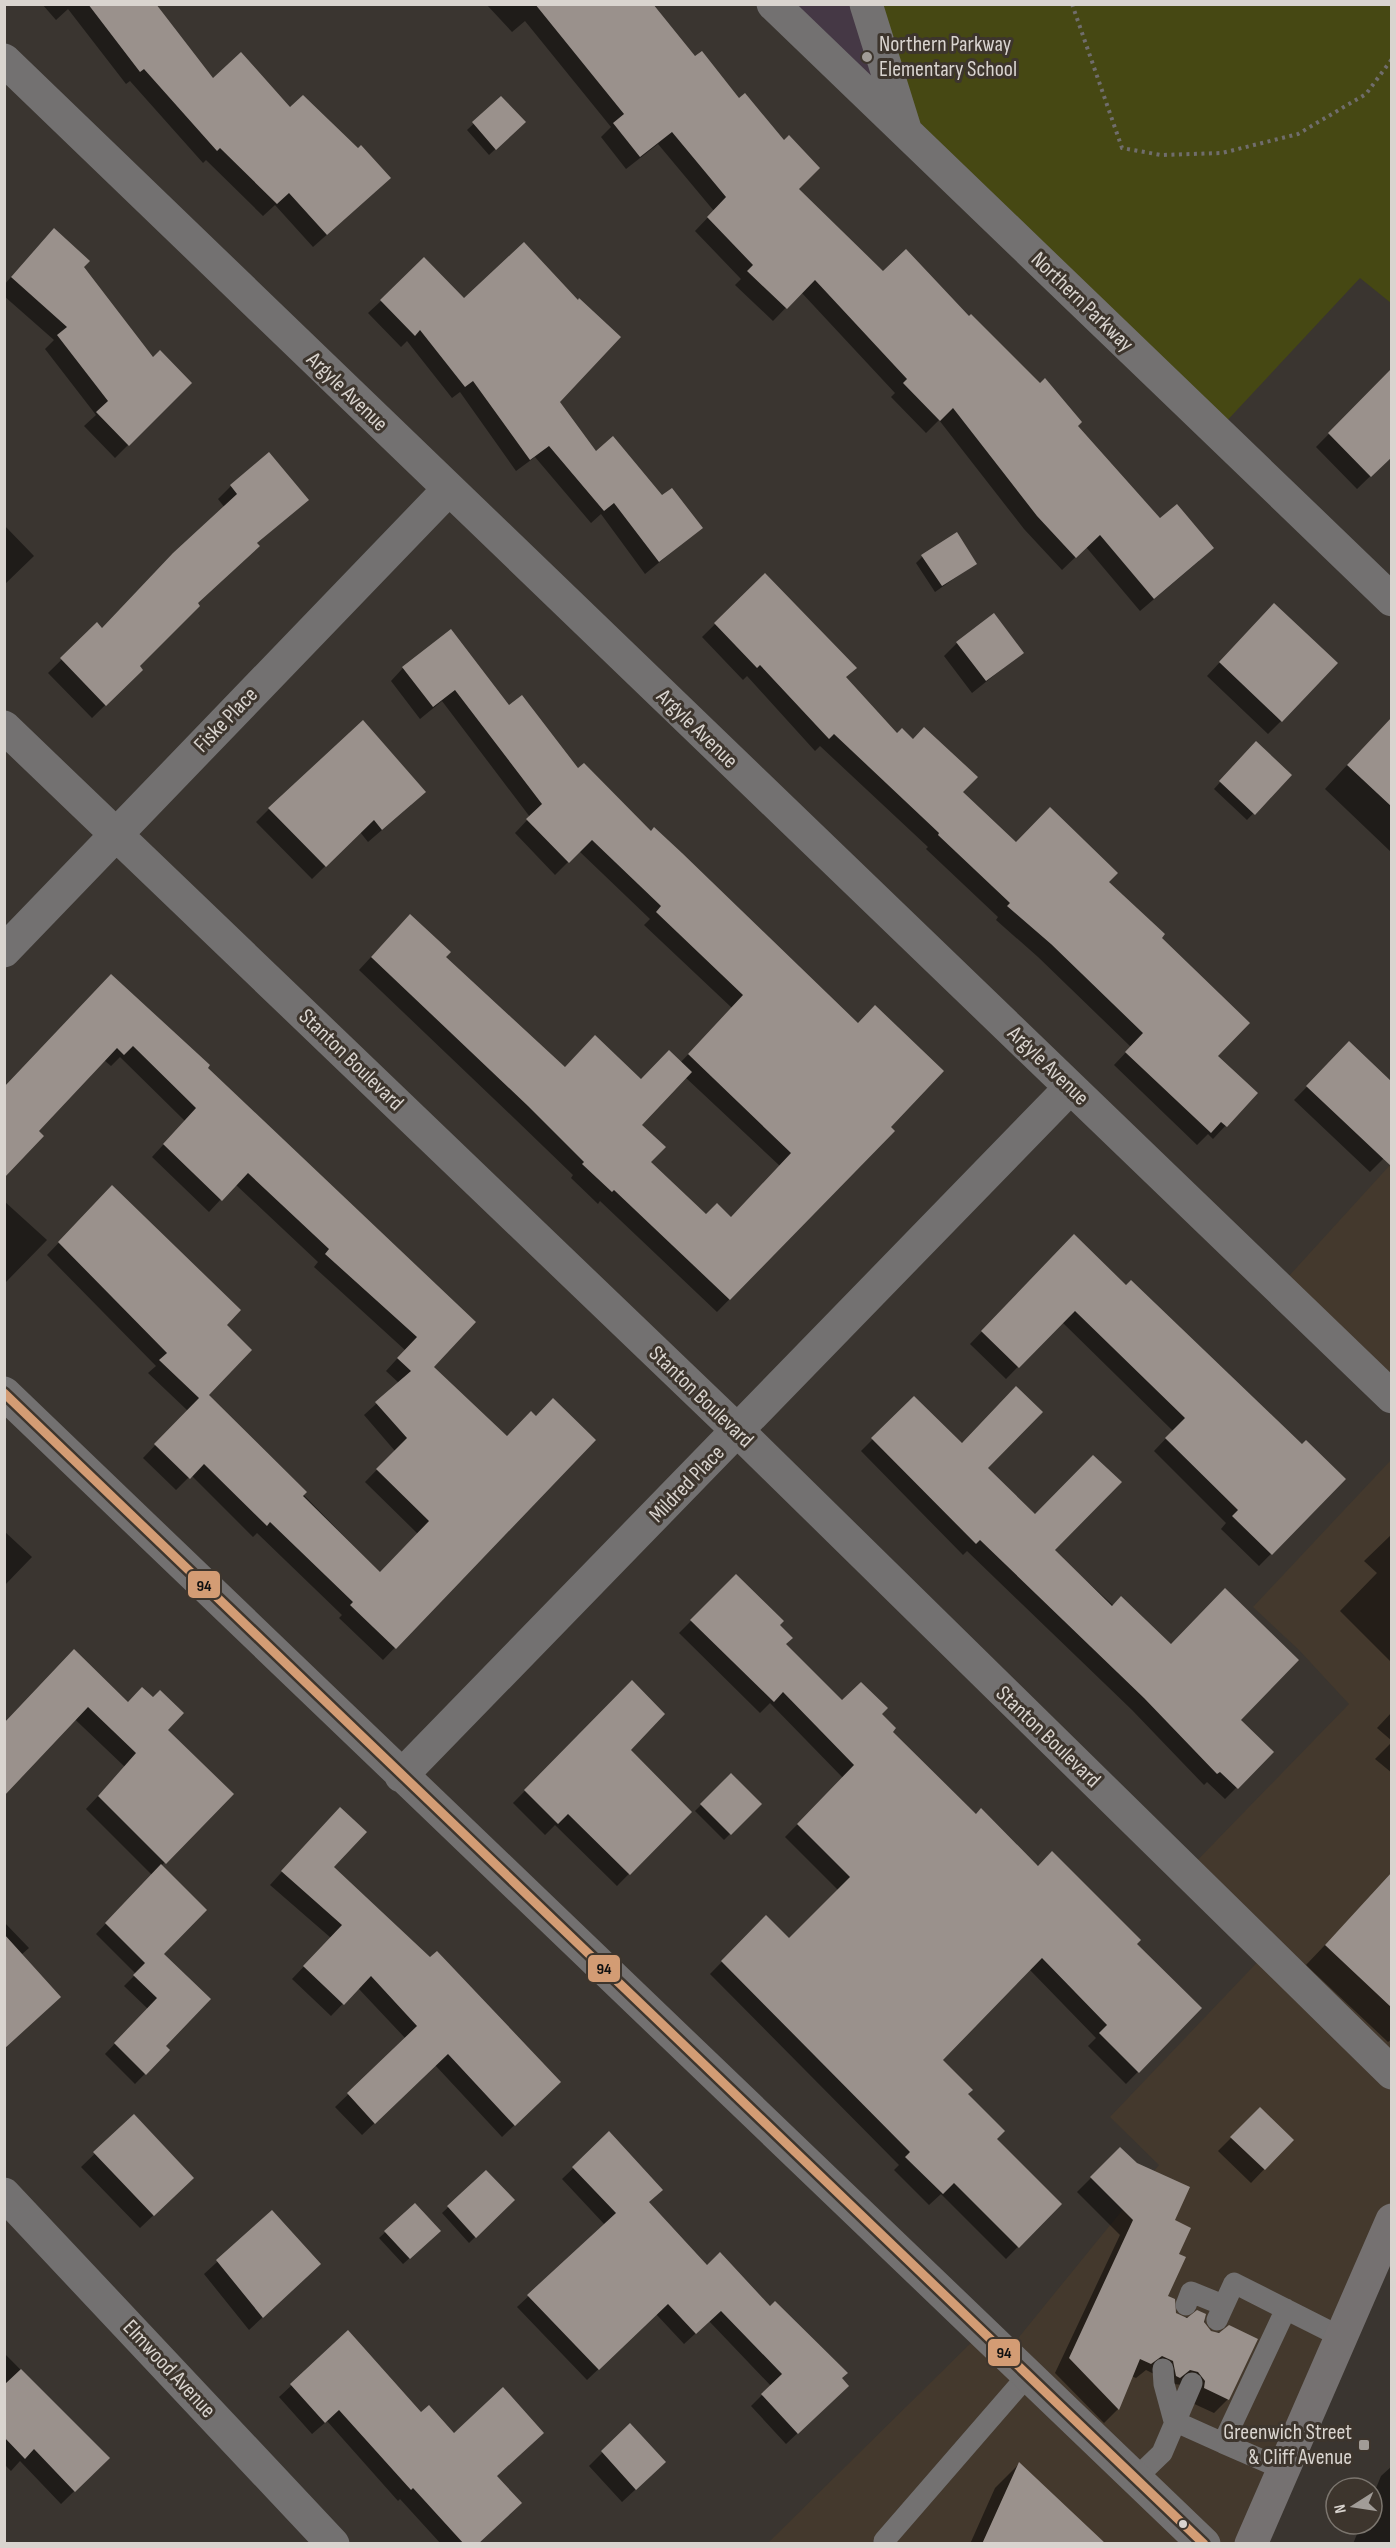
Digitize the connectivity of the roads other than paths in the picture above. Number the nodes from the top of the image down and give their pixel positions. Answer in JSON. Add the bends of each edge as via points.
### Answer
{"nodes":[{"id":1,"x":773,"y":4,"type":"edge"},
{"id":2,"x":866,"y":4,"type":"edge"},
{"id":3,"x":4,"y":60,"type":"edge"},
{"id":4,"x":907,"y":133,"type":"junction"},
{"id":5,"x":448,"y":490,"type":"junction"},
{"id":6,"x":1392,"y":600,"type":"edge"},
{"id":7,"x":4,"y":727,"type":"edge"},
{"id":8,"x":115,"y":834,"type":"junction"},
{"id":9,"x":4,"y":951,"type":"edge"},
{"id":10,"x":1070,"y":1088,"type":"junction"},
{"id":11,"x":4,"y":1393,"type":"edge"},
{"id":12,"x":1392,"y":1397,"type":"edge"},
{"id":13,"x":738,"y":1431,"type":"junction"},
{"id":14,"x":401,"y":1776,"type":"junction"},
{"id":15,"x":1392,"y":2073,"type":"edge"},
{"id":16,"x":4,"y":2194,"type":"edge"},
{"id":17,"x":1392,"y":2220,"type":"edge"},
{"id":18,"x":1186,"y":2305,"type":"dead end"},
{"id":19,"x":1286,"y":2309,"type":"junction"},
{"id":20,"x":1341,"y":2337,"type":"junction"},
{"id":21,"x":1163,"y":2370,"type":"dead end"},
{"id":22,"x":1028,"y":2375,"type":"junction"},
{"id":23,"x":1192,"y":2383,"type":"dead end"},
{"id":24,"x":1174,"y":2421,"type":"junction"},
{"id":25,"x":1223,"y":2443,"type":"junction"},
{"id":26,"x":1283,"y":2469,"type":"junction"},
{"id":27,"x":1136,"y":2478,"type":"junction"},
{"id":28,"x":884,"y":2541,"type":"dead end"},
{"id":29,"x":333,"y":2544,"type":"edge"},
{"id":30,"x":1204,"y":2544,"type":"edge"},
{"id":31,"x":1251,"y":2544,"type":"edge"}],
"edges":[{"from":1,"to":4,"type":"street","name":"Northern Parkway"},
{"from":2,"to":4,"type":"street"},
{"from":3,"to":5,"type":"street","name":"Argyle Avenue"},
{"from":4,"to":6,"type":"street","name":"Northern Parkway"},
{"from":5,"to":8,"type":"street","name":"Fiske Place"},
{"from":5,"to":10,"type":"street","name":"Argyle Avenue"},
{"from":7,"to":8,"type":"street","name":"Stanton Boulevard"},
{"from":8,"to":9,"type":"street","name":"Fiske Place"},
{"from":8,"to":13,"type":"street","name":"Stanton Boulevard"},
{"from":10,"to":12,"type":"street","name":"Argyle Avenue"},
{"from":10,"to":13,"type":"street","name":"Mildred Place"},
{"from":11,"to":14,"type":"street"},
{"from":13,"to":14,"type":"street","name":"Mildred Place"},
{"from":13,"to":15,"type":"street","name":"Stanton Boulevard"},
{"from":14,"to":22,"type":"street"},
{"from":16,"to":29,"type":"street","name":"Elmwood Avenue"},
{"from":17,"to":20,"type":"main road"},
{"from":18,"to":19,"type":"lane","via":[[1191,2292],[1220,2312],[1234,2283]]},
{"from":19,"to":20,"type":"lane"},
{"from":19,"to":25,"type":"lane"},
{"from":20,"to":26,"type":"main road"},
{"from":21,"to":24,"type":"lane"},
{"from":22,"to":27,"type":"street"},
{"from":22,"to":28,"type":"lane"},
{"from":23,"to":24,"type":"lane"},
{"from":24,"to":25,"type":"lane"},
{"from":24,"to":27,"type":"lane","via":[[1162,2453]]},
{"from":25,"to":26,"type":"lane"},
{"from":26,"to":31,"type":"main road"},
{"from":27,"to":30,"type":"street"}]}
